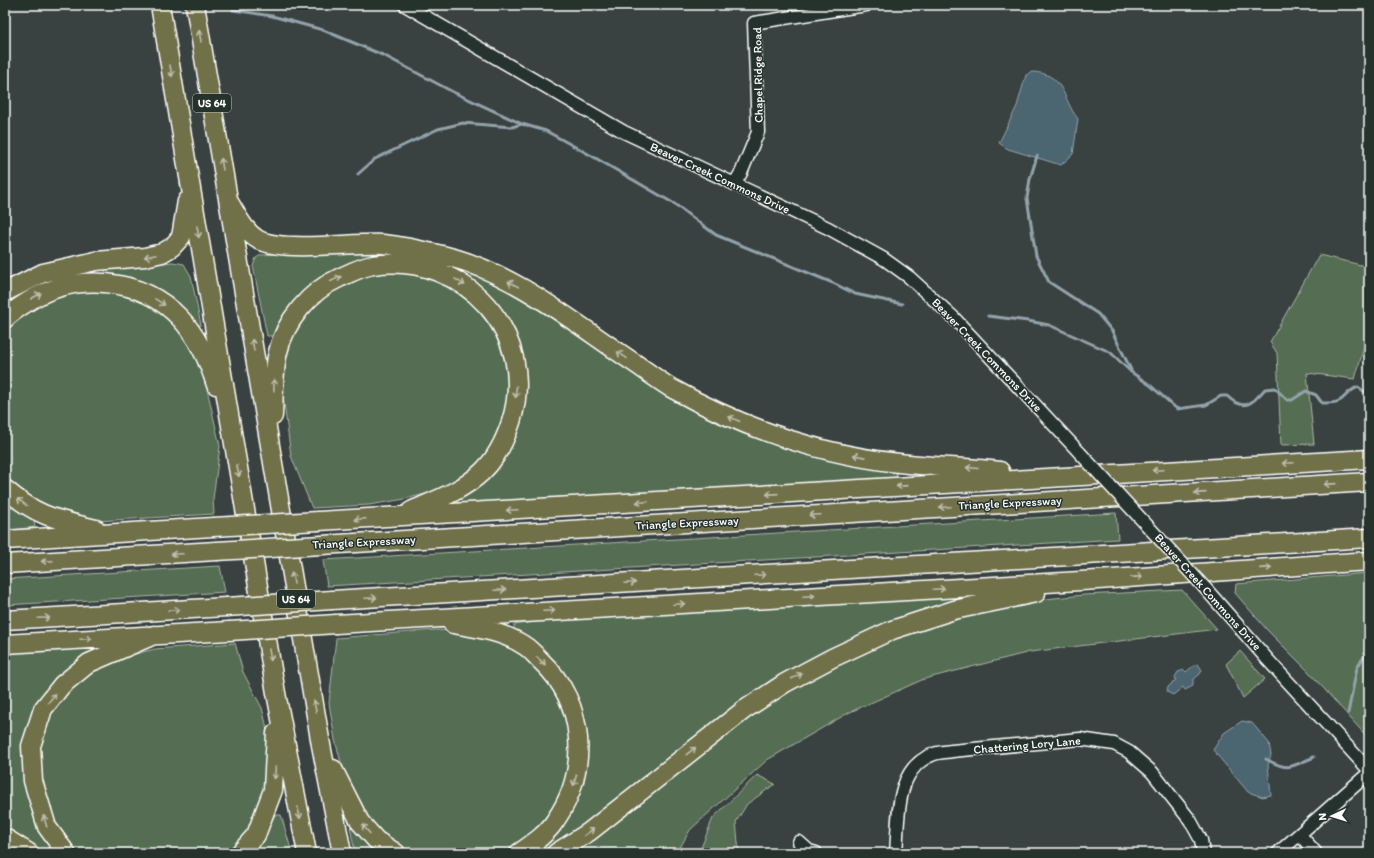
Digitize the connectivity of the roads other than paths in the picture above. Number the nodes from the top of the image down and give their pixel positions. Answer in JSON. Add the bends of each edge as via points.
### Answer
{"nodes":[{"id":1,"x":160,"y":5,"type":"edge"},
{"id":2,"x":195,"y":5,"type":"edge"},
{"id":3,"x":405,"y":5,"type":"edge"},
{"id":4,"x":866,"y":5,"type":"edge"},
{"id":5,"x":190,"y":180,"type":"junction"},
{"id":6,"x":734,"y":184,"type":"junction"},
{"id":7,"x":229,"y":202,"type":"junction"},
{"id":8,"x":5,"y":292,"type":"edge"},
{"id":9,"x":5,"y":319,"type":"edge"},
{"id":10,"x":232,"y":433,"type":"junction"},
{"id":11,"x":271,"y":452,"type":"junction"},
{"id":12,"x":1369,"y":459,"type":"edge"},
{"id":13,"x":1052,"y":476,"type":"junction"},
{"id":14,"x":1369,"y":482,"type":"edge"},
{"id":15,"x":5,"y":488,"type":"edge"},
{"id":16,"x":399,"y":516,"type":"junction"},
{"id":17,"x":114,"y":533,"type":"junction"},
{"id":18,"x":1369,"y":538,"type":"edge"},
{"id":19,"x":5,"y":540,"type":"edge"},
{"id":20,"x":1369,"y":561,"type":"edge"},
{"id":21,"x":5,"y":564,"type":"edge"},
{"id":22,"x":1098,"y":580,"type":"junction"},
{"id":23,"x":427,"y":619,"type":"junction"},
{"id":24,"x":5,"y":620,"type":"edge"},
{"id":25,"x":154,"y":635,"type":"junction"},
{"id":26,"x":5,"y":644,"type":"edge"},
{"id":27,"x":276,"y":692,"type":"junction"},
{"id":28,"x":321,"y":745,"type":"junction"},
{"id":29,"x":1369,"y":770,"type":"edge"},
{"id":30,"x":1369,"y":773,"type":"edge"},
{"id":31,"x":1300,"y":835,"type":"junction"},
{"id":32,"x":5,"y":838,"type":"edge"},
{"id":33,"x":799,"y":842,"type":"dead end"},
{"id":34,"x":29,"y":853,"type":"edge"},
{"id":35,"x":66,"y":853,"type":"edge"},
{"id":36,"x":240,"y":853,"type":"edge"},
{"id":37,"x":307,"y":853,"type":"edge"},
{"id":38,"x":342,"y":853,"type":"edge"},
{"id":39,"x":396,"y":853,"type":"edge"},
{"id":40,"x":518,"y":853,"type":"edge"},
{"id":41,"x":556,"y":853,"type":"edge"},
{"id":42,"x":816,"y":853,"type":"edge"},
{"id":43,"x":896,"y":853,"type":"edge"},
{"id":44,"x":1204,"y":853,"type":"edge"},
{"id":45,"x":1278,"y":853,"type":"edge"},
{"id":46,"x":1316,"y":853,"type":"edge"}],
"edges":[{"from":1,"to":5,"type":"highway","number":"US 64","one_way":true},
{"from":7,"to":2,"type":"highway","number":"US 64","one_way":true},
{"from":3,"to":6,"type":"street","name":"Beaver Creek Commons Drive","via":[[624,132]]},
{"from":4,"to":6,"type":"street","name":"Chapel Ridge Road","via":[[754,23],[758,132],[742,173]]},
{"from":5,"to":8,"type":"highway","one_way":true,"via":[[186,220],[181,237],[172,247],[162,253],[145,257],[96,261],[43,273]]},
{"from":5,"to":10,"type":"highway","number":"US 64","one_way":true},
{"from":6,"to":29,"type":"street","name":"Beaver Creek Commons Drive","bridge":true,"via":[[856,242],[909,277],[954,318],[1205,588]]},
{"from":11,"to":7,"type":"highway","number":"US 64","one_way":true},
{"from":13,"to":7,"type":"highway","one_way":true,"via":[[897,463],[822,449],[780,437],[735,420],[669,386],[532,295],[488,271],[448,256],[383,244],[271,244],[257,239],[245,228]]},
{"from":9,"to":10,"type":"highway","one_way":true,"via":[[40,294],[70,284],[108,283],[127,286],[147,294],[180,318],[190,330],[211,368]]},
{"from":10,"to":27,"type":"highway","number":"US 64","one_way":true},
{"from":11,"to":16,"type":"highway","one_way":true,"via":[[274,375],[278,352],[289,324],[306,301],[329,282],[372,265],[397,263],[420,266],[448,275],[488,306],[501,325],[511,347],[517,371],[515,410],[499,450],[483,471],[468,484],[447,496]]},
{"from":28,"to":11,"type":"highway","number":"US 64","one_way":true},
{"from":12,"to":13,"type":"highway","one_way":true},
{"from":13,"to":16,"type":"highway","one_way":true},
{"from":14,"to":21,"type":"highway","name":"Triangle Expressway","one_way":true,"bridge":true},
{"from":17,"to":15,"type":"highway","one_way":true,"via":[[40,514]]},
{"from":16,"to":17,"type":"highway","one_way":true,"bridge":true},
{"from":17,"to":19,"type":"highway"},
{"from":24,"to":18,"type":"highway","one_way":true,"bridge":true},
{"from":22,"to":20,"type":"highway","one_way":true},
{"from":23,"to":22,"type":"highway","one_way":true},
{"from":41,"to":22,"type":"highway","one_way":true,"via":[[589,832],[744,710],[785,682],[832,658],[892,630],[954,610]]},
{"from":23,"to":25,"type":"highway","bridge":true},
{"from":23,"to":40,"type":"highway","one_way":true,"via":[[495,632],[526,647],[554,672],[567,694],[579,738],[578,766],[570,797],[555,822],[537,841]]},
{"from":26,"to":25,"type":"highway","one_way":true},
{"from":35,"to":25,"type":"highway","one_way":true,"via":[[46,827],[33,781],[31,746],[43,709],[62,685],[89,663]]},
{"from":27,"to":36,"type":"highway","one_way":true,"via":[[274,790],[256,835]]},
{"from":27,"to":37,"type":"highway","number":"US 64","one_way":true},
{"from":28,"to":38,"type":"highway","number":"US 64"},
{"from":39,"to":28,"type":"highway","one_way":true,"via":[[376,840],[360,822]]},
{"from":30,"to":31,"type":"street"},
{"from":31,"to":45,"type":"street"},
{"from":31,"to":46,"type":"street"},
{"from":32,"to":34,"type":"highway"},
{"from":33,"to":42,"type":"street"},
{"from":43,"to":44,"type":"street","name":"Chattering Lory Lane","via":[[901,791],[909,772],[921,761],[934,754],[952,751],[1080,739],[1114,744],[1129,752],[1152,772],[1190,820],[1201,840]]}]}
